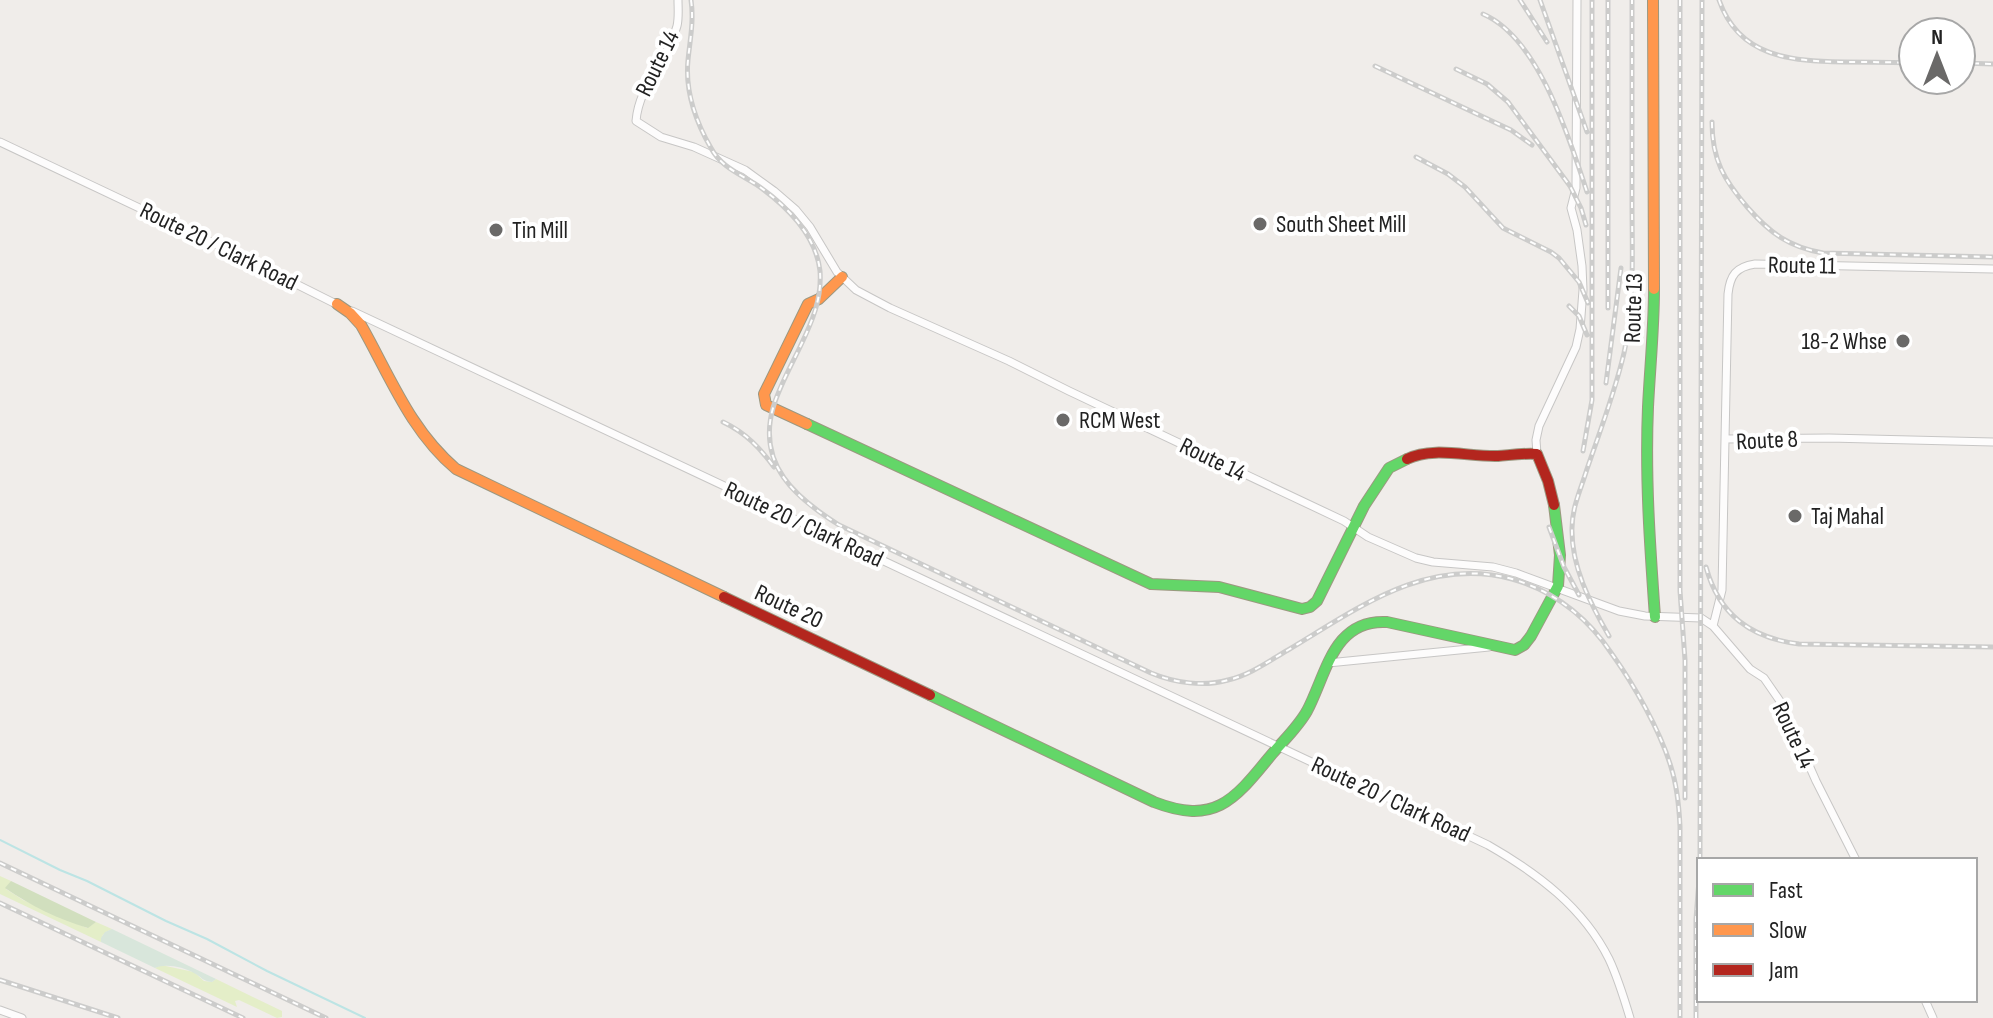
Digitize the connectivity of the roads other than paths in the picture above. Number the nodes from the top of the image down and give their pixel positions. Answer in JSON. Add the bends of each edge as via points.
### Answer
{"nodes":[{"id":1,"x":678,"y":0,"type":"edge"},
{"id":2,"x":1577,"y":0,"type":"edge"},
{"id":3,"x":1653,"y":0,"type":"edge"},
{"id":4,"x":0,"y":142,"type":"edge"},
{"id":5,"x":1993,"y":269,"type":"edge"},
{"id":6,"x":842,"y":277,"type":"junction"},
{"id":7,"x":337,"y":304,"type":"junction"},
{"id":8,"x":1725,"y":439,"type":"junction"},
{"id":9,"x":1993,"y":442,"type":"edge"},
{"id":10,"x":1537,"y":454,"type":"junction"},
{"id":11,"x":1354,"y":528,"type":"junction"},
{"id":12,"x":1558,"y":589,"type":"junction"},
{"id":13,"x":1655,"y":617,"type":"junction"},
{"id":14,"x":1713,"y":626,"type":"junction"},
{"id":15,"x":1497,"y":646,"type":"junction"},
{"id":16,"x":1328,"y":663,"type":"junction"},
{"id":17,"x":1278,"y":746,"type":"junction"},
{"id":18,"x":1855,"y":858,"type":"edge"},
{"id":19,"x":0,"y":1010,"type":"edge"},
{"id":20,"x":22,"y":1018,"type":"edge"},
{"id":21,"x":1630,"y":1018,"type":"edge"}],
"edges":[{"from":1,"to":6,"type":"street","name":"Route 14","via":[[678,24],[637,105],[636,121],[661,137],[745,170],[774,191],[796,210]]},
{"from":2,"to":10,"type":"street","via":[[1576,188],[1571,208],[1582,266],[1581,320],[1576,347],[1539,426]]},
{"from":3,"to":13,"type":"street","name":"Route 13","via":[[1654,326],[1648,408]]},
{"from":4,"to":7,"type":"street","name":"Route 20 / Clark Road"},
{"from":5,"to":8,"type":"street","name":"Route 11","via":[[1755,264],[1736,270],[1728,294]]},
{"from":6,"to":11,"type":"street","name":"Route 14","via":[[890,308]]},
{"from":6,"to":11,"type":"street","via":[[808,304],[764,394],[766,405],[1151,584],[1219,587],[1310,607]]},
{"from":7,"to":17,"type":"street","name":"Route 20 / Clark Road"},
{"from":7,"to":17,"type":"street","name":"Route 20","via":[[361,325],[425,440],[456,469],[1154,802],[1188,813],[1220,806],[1244,788]]},
{"from":8,"to":9,"type":"street","name":"Route 8"},
{"from":8,"to":14,"type":"street","name":"Route 8","via":[[1722,590]]},
{"from":10,"to":11,"type":"street","via":[[1417,454],[1389,468]]},
{"from":10,"to":12,"type":"street","via":[[1560,536]]},
{"from":11,"to":12,"type":"street","name":"Route 14","via":[[1416,558],[1493,567]]},
{"from":12,"to":13,"type":"street","name":"Route 14","via":[[1619,611]]},
{"from":12,"to":15,"type":"street","via":[[1526,644],[1515,650]]},
{"from":13,"to":14,"type":"street","name":"Route 14","via":[[1701,618]]},
{"from":14,"to":18,"type":"street","name":"Route 14","via":[[1782,704]]},
{"from":15,"to":16,"type":"street"},
{"from":15,"to":16,"type":"street","via":[[1376,622],[1347,634]]},
{"from":16,"to":17,"type":"street","via":[[1318,673],[1308,710]]},
{"from":17,"to":21,"type":"street","name":"Route 20 / Clark Road","via":[[1526,867],[1555,890],[1600,942]]},
{"from":19,"to":20,"type":"street"}]}
